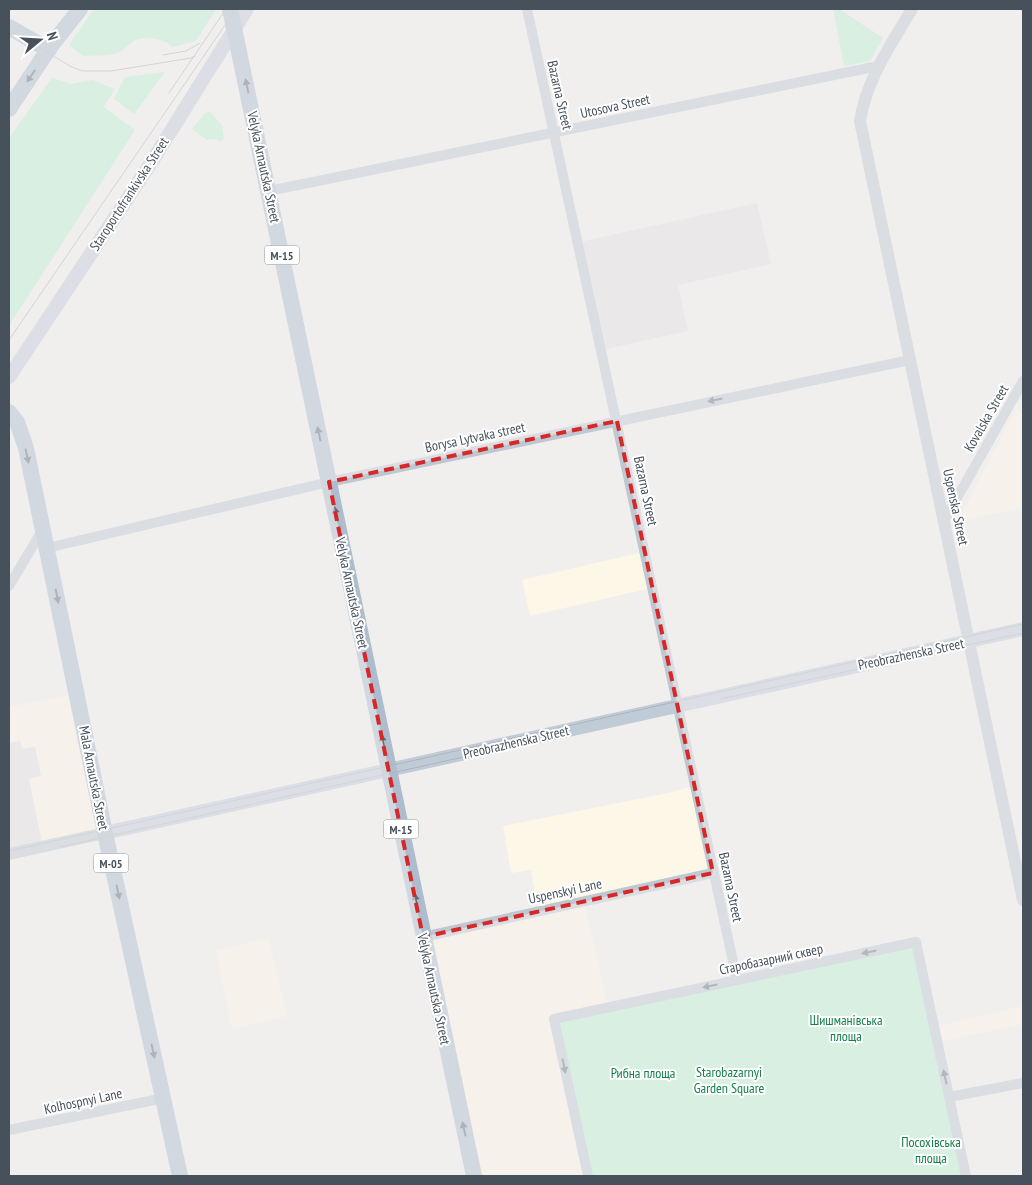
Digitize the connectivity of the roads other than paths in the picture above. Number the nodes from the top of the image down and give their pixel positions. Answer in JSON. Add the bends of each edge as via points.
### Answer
{"nodes":[{"id":1,"x":80,"y":9,"type":"edge"},
{"id":2,"x":230,"y":9,"type":"edge"},
{"id":3,"x":247,"y":9,"type":"edge"},
{"id":4,"x":526,"y":9,"type":"edge"},
{"id":5,"x":912,"y":9,"type":"edge"},
{"id":6,"x":9,"y":27,"type":"edge"},
{"id":7,"x":234,"y":28,"type":"junction"},
{"id":8,"x":48,"y":50,"type":"junction"},
{"id":9,"x":878,"y":66,"type":"junction"},
{"id":10,"x":9,"y":109,"type":"edge"},
{"id":11,"x":554,"y":133,"type":"junction"},
{"id":12,"x":269,"y":191,"type":"junction"},
{"id":13,"x":910,"y":360,"type":"junction"},
{"id":14,"x":9,"y":377,"type":"edge"},
{"id":15,"x":1023,"y":381,"type":"edge"},
{"id":16,"x":9,"y":412,"type":"edge"},
{"id":17,"x":617,"y":421,"type":"junction"},
{"id":18,"x":329,"y":482,"type":"junction"},
{"id":19,"x":944,"y":521,"type":"junction"},
{"id":20,"x":43,"y":528,"type":"junction"},
{"id":21,"x":47,"y":548,"type":"junction"},
{"id":22,"x":9,"y":586,"type":"edge"},
{"id":23,"x":1023,"y":629,"type":"edge"},
{"id":24,"x":969,"y":641,"type":"junction"},
{"id":25,"x":677,"y":706,"type":"junction"},
{"id":26,"x":389,"y":770,"type":"junction"},
{"id":27,"x":105,"y":833,"type":"junction"},
{"id":28,"x":9,"y":854,"type":"edge"},
{"id":29,"x":713,"y":873,"type":"junction"},
{"id":30,"x":1023,"y":900,"type":"edge"},
{"id":31,"x":423,"y":937,"type":"junction"},
{"id":32,"x":737,"y":980,"type":"junction"},
{"id":33,"x":1023,"y":1083,"type":"edge"},
{"id":34,"x":164,"y":1098,"type":"junction"},
{"id":35,"x":949,"y":1098,"type":"junction"},
{"id":36,"x":9,"y":1130,"type":"edge"},
{"id":37,"x":180,"y":1176,"type":"edge"},
{"id":38,"x":474,"y":1176,"type":"edge"},
{"id":39,"x":588,"y":1176,"type":"edge"},
{"id":40,"x":966,"y":1176,"type":"edge"}],
"edges":[{"from":1,"to":8,"type":"main road"},
{"from":2,"to":7,"type":"main road","name":"Velyka Arnautska Street","number":"М-15"},
{"from":3,"to":7,"type":"main road","name":"Staroportofrankivska Street"},
{"from":4,"to":11,"type":"street","name":"Bazarna Street"},
{"from":5,"to":9,"type":"street"},
{"from":6,"to":8,"type":"main road"},
{"from":12,"to":7,"type":"main road","name":"Velyka Arnautska Street","number":"М-15","one_way":true},
{"from":7,"to":14,"type":"main road","name":"Staroportofrankivska Street","via":[[149,166]]},
{"from":8,"to":10,"type":"main road","one_way":true},
{"from":9,"to":11,"type":"street","name":"Utosova Street"},
{"from":9,"to":13,"type":"street","name":"Uspenska Street","via":[[863,101],[860,121]]},
{"from":11,"to":12,"type":"street","name":"Utosova Street"},
{"from":11,"to":17,"type":"street","name":"Bazarna Street"},
{"from":18,"to":12,"type":"main road","name":"Velyka Arnautska Street","number":"М-15","one_way":true},
{"from":13,"to":17,"type":"street","name":"Borysa Lytvaka street","one_way":true},
{"from":13,"to":19,"type":"street","name":"Uspenska Street"},
{"from":15,"to":19,"type":"street","name":"Kovalska Street"},
{"from":16,"to":20,"type":"main road","name":"Mala Arnautska Street","number":"М-05","one_way":true,"via":[[23,435]]},
{"from":17,"to":18,"type":"street","name":"Borysa Lytvaka street"},
{"from":17,"to":25,"type":"street","name":"Bazarna Street"},
{"from":18,"to":21,"type":"street","name":"Borysa Lytvaka street"},
{"from":26,"to":18,"type":"main road","name":"Velyka Arnautska Street","number":"М-15","one_way":true},
{"from":19,"to":24,"type":"street","name":"Uspenska Street"},
{"from":20,"to":21,"type":"main road","name":"Mala Arnautska Street","number":"М-05"},
{"from":20,"to":22,"type":"street"},
{"from":21,"to":27,"type":"main road","name":"Mala Arnautska Street","number":"М-05","one_way":true},
{"from":23,"to":24,"type":"main road","name":"Preobrazhenska Street"},
{"from":24,"to":25,"type":"main road","name":"Preobrazhenska Street"},
{"from":24,"to":30,"type":"street","name":"Uspenska Street"},
{"from":25,"to":26,"type":"main road","name":"Preobrazhenska Street"},
{"from":25,"to":29,"type":"street","name":"Bazarna Street"},
{"from":26,"to":27,"type":"main road","name":"Preobrazhenska Street"},
{"from":31,"to":26,"type":"main road","name":"Velyka Arnautska Street","number":"М-15","one_way":true},
{"from":27,"to":28,"type":"street","name":"Preobrazhenska Street"},
{"from":27,"to":34,"type":"main road","name":"Mala Arnautska Street","number":"М-05","one_way":true},
{"from":29,"to":31,"type":"street","name":"Uspenskyi Lane"},
{"from":29,"to":32,"type":"street","name":"Bazarna Street"},
{"from":38,"to":31,"type":"main road","name":"Velyka Arnautska Street","number":"М-15","one_way":true},
{"from":35,"to":32,"type":"street","name":"Старобазарний сквер","one_way":true,"via":[[916,942]]},
{"from":32,"to":39,"type":"street","name":"Старобазарний сквер","one_way":true,"via":[[554,1019]]},
{"from":33,"to":35,"type":"street"},
{"from":34,"to":36,"type":"street","name":"Kolhospnyi Lane"},
{"from":34,"to":37,"type":"main road","name":"Mala Arnautska Street","number":"М-05"},
{"from":35,"to":40,"type":"street","name":"Старобазарний сквер"}]}
